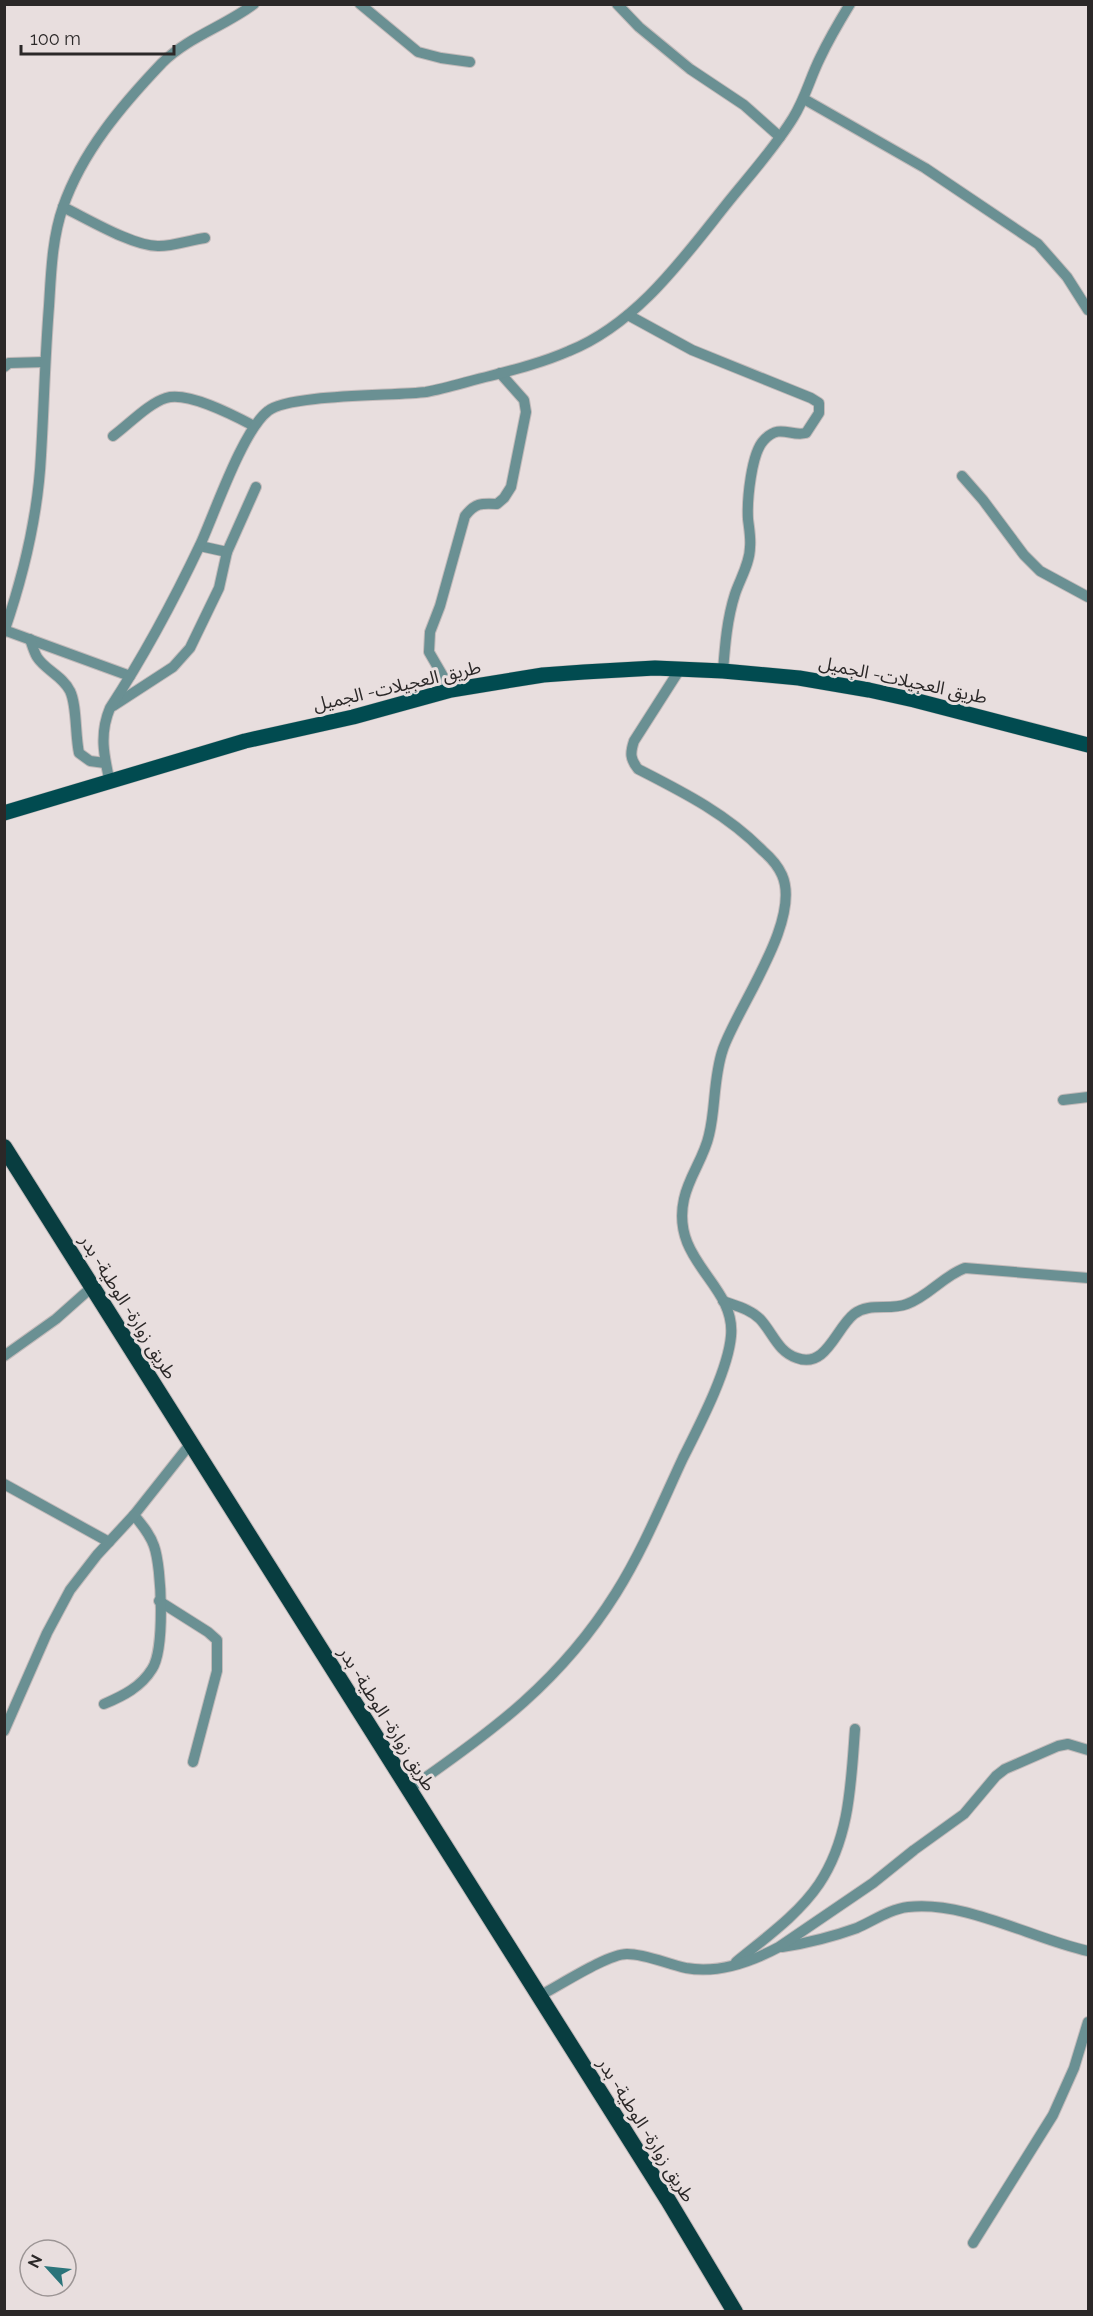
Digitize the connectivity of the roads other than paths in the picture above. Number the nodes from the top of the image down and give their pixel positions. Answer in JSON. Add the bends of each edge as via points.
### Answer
{"nodes":[{"id":1,"x":254,"y":4,"type":"edge"},
{"id":2,"x":360,"y":4,"type":"edge"},
{"id":3,"x":617,"y":4,"type":"edge"},
{"id":4,"x":849,"y":4,"type":"edge"},
{"id":5,"x":470,"y":62,"type":"dead end"},
{"id":6,"x":804,"y":99,"type":"junction"},
{"id":7,"x":780,"y":137,"type":"junction"},
{"id":8,"x":63,"y":207,"type":"junction"},
{"id":9,"x":205,"y":238,"type":"dead end"},
{"id":10,"x":1089,"y":310,"type":"edge"},
{"id":11,"x":628,"y":315,"type":"junction"},
{"id":12,"x":45,"y":362,"type":"junction"},
{"id":13,"x":4,"y":367,"type":"edge"},
{"id":14,"x":500,"y":373,"type":"junction"},
{"id":15,"x":254,"y":426,"type":"junction"},
{"id":16,"x":113,"y":436,"type":"dead end"},
{"id":17,"x":962,"y":476,"type":"dead end"},
{"id":18,"x":256,"y":488,"type":"dead end"},
{"id":19,"x":200,"y":546,"type":"junction"},
{"id":20,"x":227,"y":552,"type":"junction"},
{"id":21,"x":1089,"y":597,"type":"edge"},
{"id":22,"x":5,"y":631,"type":"edge"},
{"id":23,"x":30,"y":639,"type":"junction"},
{"id":24,"x":680,"y":669,"type":"junction"},
{"id":25,"x":723,"y":671,"type":"junction"},
{"id":26,"x":130,"y":676,"type":"junction"},
{"id":27,"x":451,"y":690,"type":"junction"},
{"id":28,"x":110,"y":708,"type":"junction"},
{"id":29,"x":1089,"y":745,"type":"edge"},
{"id":30,"x":105,"y":764,"type":"junction"},
{"id":31,"x":110,"y":783,"type":"junction"},
{"id":32,"x":4,"y":813,"type":"edge"},
{"id":33,"x":1089,"y":1097,"type":"edge"},
{"id":34,"x":1063,"y":1100,"type":"dead end"},
{"id":35,"x":4,"y":1147,"type":"edge"},
{"id":36,"x":1089,"y":1278,"type":"edge"},
{"id":37,"x":92,"y":1287,"type":"junction"},
{"id":38,"x":723,"y":1301,"type":"junction"},
{"id":39,"x":4,"y":1356,"type":"edge"},
{"id":40,"x":191,"y":1443,"type":"junction"},
{"id":41,"x":4,"y":1484,"type":"edge"},
{"id":42,"x":134,"y":1515,"type":"junction"},
{"id":43,"x":109,"y":1542,"type":"junction"},
{"id":44,"x":159,"y":1601,"type":"junction"},
{"id":45,"x":104,"y":1704,"type":"dead end"},
{"id":46,"x":855,"y":1729,"type":"dead end"},
{"id":47,"x":4,"y":1731,"type":"edge"},
{"id":48,"x":1089,"y":1750,"type":"edge"},
{"id":49,"x":193,"y":1762,"type":"dead end"},
{"id":50,"x":409,"y":1789,"type":"junction"},
{"id":51,"x":779,"y":1947,"type":"junction"},
{"id":52,"x":1089,"y":1951,"type":"edge"},
{"id":53,"x":731,"y":1966,"type":"junction"},
{"id":54,"x":539,"y":1996,"type":"junction"},
{"id":55,"x":1089,"y":2022,"type":"edge"},
{"id":56,"x":973,"y":2243,"type":"dead end"},
{"id":57,"x":735,"y":2312,"type":"edge"}],
"edges":[{"from":1,"to":8,"type":"street","via":[[164,61],[100,135]]},
{"from":2,"to":5,"type":"street","via":[[418,52]]},
{"from":3,"to":7,"type":"street","via":[[639,27],[744,105]]},
{"from":4,"to":6,"type":"street","via":[[819,59]]},
{"from":6,"to":7,"type":"street"},
{"from":6,"to":10,"type":"street","via":[[926,168],[1038,244]]},
{"from":7,"to":11,"type":"street","via":[[679,263]]},
{"from":8,"to":9,"type":"street","via":[[147,244],[159,246]]},
{"from":8,"to":12,"type":"street","via":[[51,276]]},
{"from":11,"to":14,"type":"street","via":[[572,351]]},
{"from":11,"to":25,"type":"street","via":[[692,350],[819,403],[819,413],[806,433],[781,430],[760,444],[749,498],[750,556],[726,633]]},
{"from":12,"to":13,"type":"street","via":[[9,363]]},
{"from":12,"to":22,"type":"street","via":[[37,508]]},
{"from":14,"to":15,"type":"street","via":[[426,392],[276,406]]},
{"from":14,"to":27,"type":"street","via":[[524,400],[526,412],[511,487],[497,504],[473,505],[465,516],[430,632],[429,652]]},
{"from":15,"to":16,"type":"street","via":[[198,402],[167,397]]},
{"from":15,"to":19,"type":"street"},
{"from":17,"to":21,"type":"street","via":[[1040,571]]},
{"from":18,"to":20,"type":"street"},
{"from":19,"to":20,"type":"street"},
{"from":19,"to":26,"type":"street"},
{"from":20,"to":28,"type":"street","via":[[219,588],[190,648],[173,667]]},
{"from":22,"to":23,"type":"street"},
{"from":23,"to":26,"type":"street"},
{"from":23,"to":30,"type":"street","via":[[37,658],[70,691],[79,753],[90,761]]},
{"from":24,"to":25,"type":"main road","name":"طريق العجيلات- الجميل"},
{"from":24,"to":27,"type":"main road","name":"طريق العجيلات- الجميل","via":[[543,675]]},
{"from":24,"to":38,"type":"street","via":[[634,741],[630,752],[634,764],[719,813],[744,832],[771,859],[782,875],[785,889],[775,943],[721,1056],[708,1139],[683,1203],[685,1241]]},
{"from":25,"to":29,"type":"main road","name":"طريق العجيلات- الجميل","via":[[869,690]]},
{"from":26,"to":28,"type":"street"},
{"from":27,"to":31,"type":"main road","name":"طريق العجيلات- الجميل","via":[[245,741]]},
{"from":28,"to":30,"type":"street","via":[[103,731]]},
{"from":30,"to":31,"type":"street"},
{"from":31,"to":32,"type":"main road","name":"طريق العجيلات- الجميل"},
{"from":33,"to":34,"type":"street"},
{"from":35,"to":37,"type":"highway","name":"طريق زوارة- الوطية- بدر"},
{"from":36,"to":38,"type":"street","via":[[965,1268],[906,1305],[875,1306],[855,1313],[826,1350],[810,1360],[786,1353],[753,1314]]},
{"from":37,"to":39,"type":"street"},
{"from":37,"to":40,"type":"highway","name":"طريق زوارة- الوطية- بدر"},
{"from":38,"to":50,"type":"street","via":[[732,1333],[716,1387],[618,1590],[584,1639],[523,1704]]},
{"from":40,"to":42,"type":"street"},
{"from":40,"to":50,"type":"highway","name":"طريق زوارة- الوطية- بدر"},
{"from":41,"to":43,"type":"street"},
{"from":42,"to":43,"type":"street"},
{"from":42,"to":44,"type":"street","via":[[154,1546]]},
{"from":43,"to":47,"type":"street","via":[[57,1611]]},
{"from":44,"to":45,"type":"street","via":[[161,1636],[154,1666],[137,1687]]},
{"from":44,"to":49,"type":"street","via":[[217,1640],[217,1671]]},
{"from":46,"to":53,"type":"street","via":[[848,1804],[832,1862],[802,1904]]},
{"from":48,"to":51,"type":"street","via":[[1068,1744],[1058,1746],[1005,1769],[964,1814]]},
{"from":50,"to":54,"type":"highway","name":"طريق زوارة- الوطية- بدر"},
{"from":51,"to":52,"type":"street","via":[[814,1942],[905,1907],[922,1906],[963,1913]]},
{"from":51,"to":53,"type":"street"},
{"from":53,"to":54,"type":"street","via":[[688,1968],[626,1954]]},
{"from":54,"to":57,"type":"highway","name":"طريق زوارة- الوطية- بدر"},
{"from":55,"to":56,"type":"street","via":[[1053,2115]]}]}
